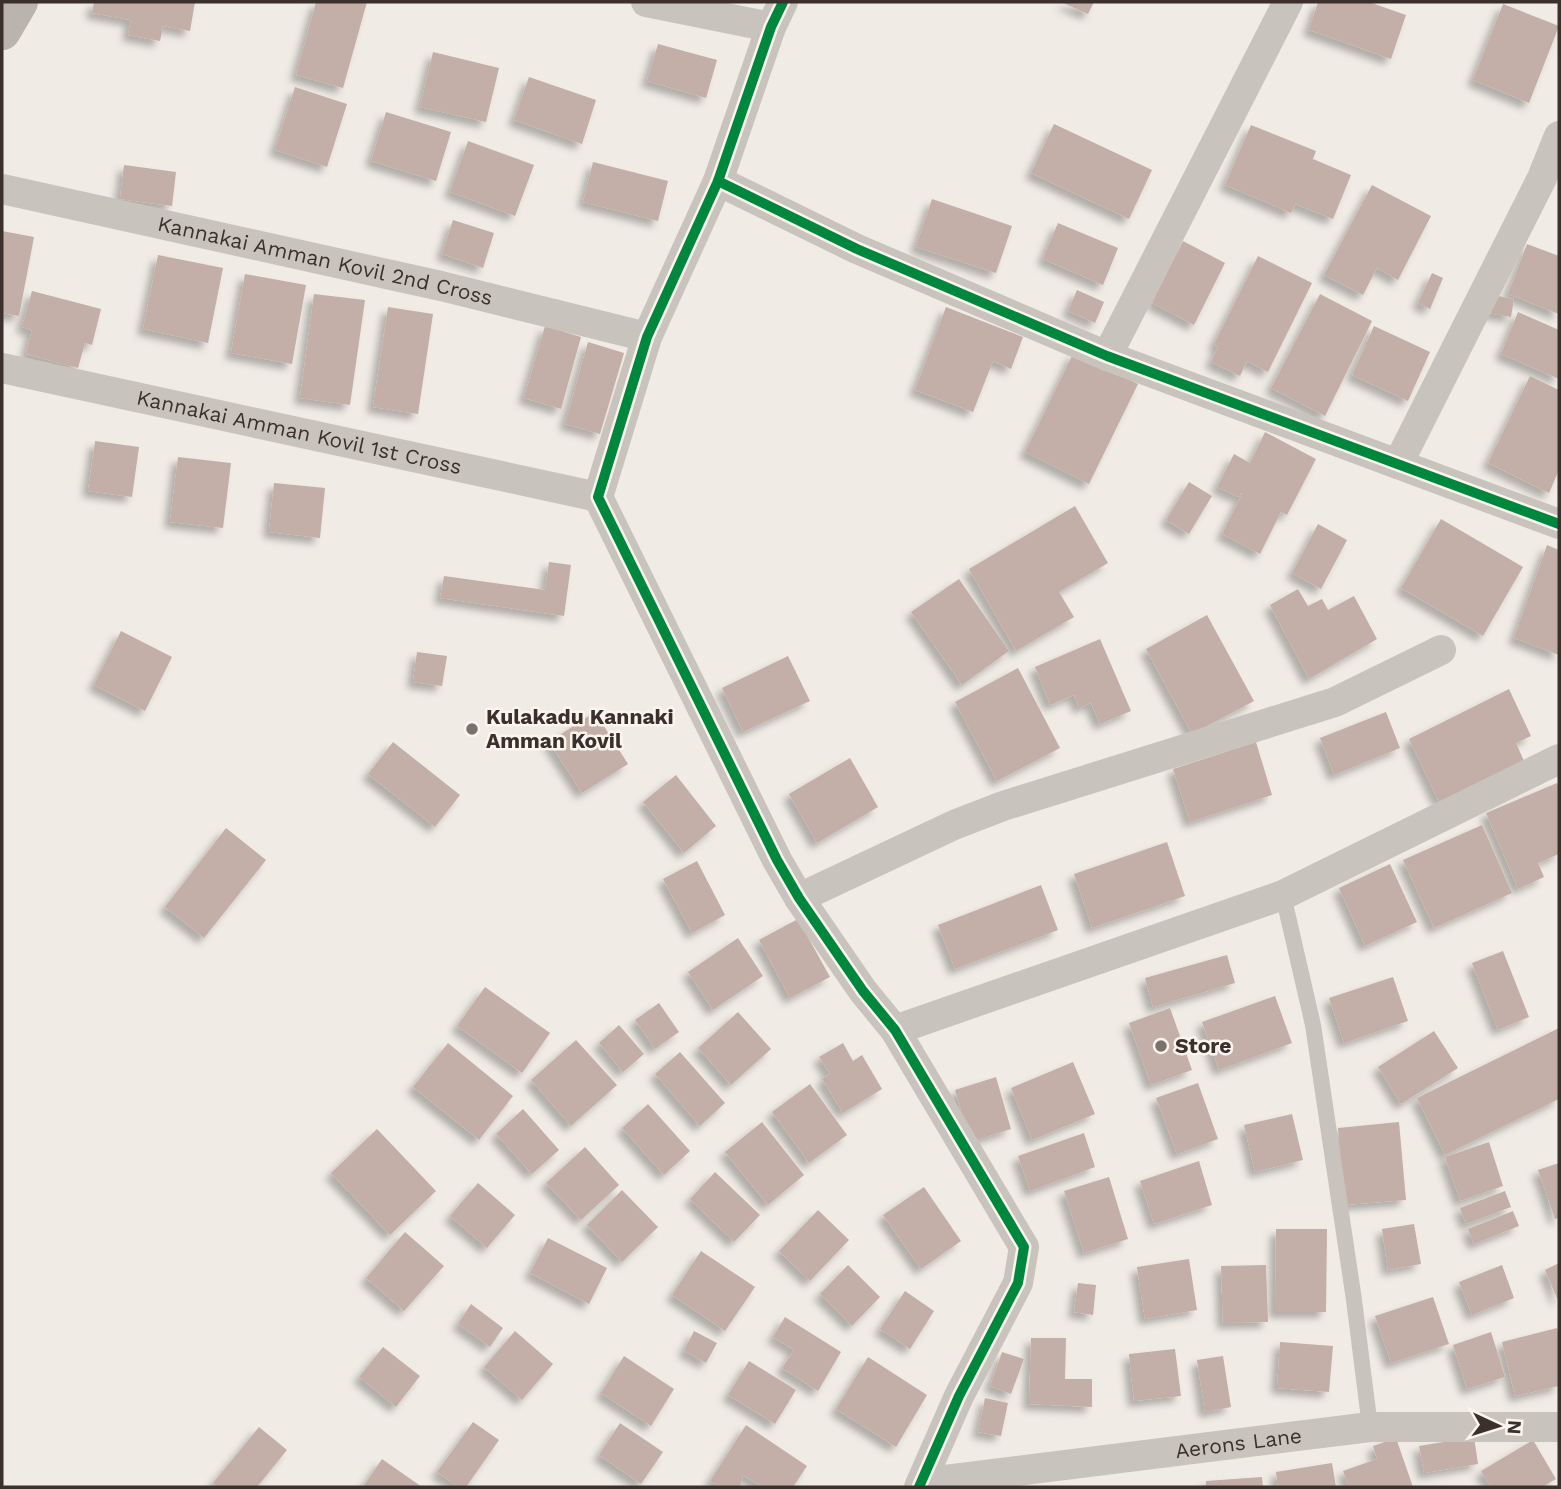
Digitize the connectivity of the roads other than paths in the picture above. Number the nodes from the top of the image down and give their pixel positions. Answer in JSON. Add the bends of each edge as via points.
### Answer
{"nodes":[{"id":1,"x":19,"y":2,"type":"edge"},
{"id":2,"x":646,"y":2,"type":"edge"},
{"id":3,"x":1288,"y":2,"type":"edge"},
{"id":4,"x":778,"y":14,"type":"edge"},
{"id":5,"x":2,"y":30,"type":"edge"},
{"id":6,"x":1559,"y":136,"type":"edge"},
{"id":7,"x":718,"y":181,"type":"junction"},
{"id":8,"x":2,"y":189,"type":"edge"},
{"id":9,"x":647,"y":337,"type":"junction"},
{"id":10,"x":1107,"y":356,"type":"junction"},
{"id":11,"x":2,"y":368,"type":"edge"},
{"id":12,"x":1398,"y":464,"type":"junction"},
{"id":13,"x":598,"y":497,"type":"junction"},
{"id":14,"x":1559,"y":524,"type":"edge"},
{"id":15,"x":1441,"y":650,"type":"dead end"},
{"id":16,"x":1559,"y":759,"type":"edge"},
{"id":17,"x":1283,"y":895,"type":"junction"},
{"id":18,"x":799,"y":898,"type":"junction"},
{"id":19,"x":895,"y":1030,"type":"junction"},
{"id":20,"x":1370,"y":1427,"type":"junction"},
{"id":21,"x":1559,"y":1427,"type":"edge"},
{"id":22,"x":920,"y":1485,"type":"edge"}],
"edges":[{"from":1,"to":5,"type":"main road"},
{"from":2,"to":4,"type":"street"},
{"from":3,"to":10,"type":"street"},
{"from":4,"to":7,"type":"street"},
{"from":6,"to":12,"type":"street"},
{"from":7,"to":9,"type":"street"},
{"from":7,"to":10,"type":"street","via":[[857,249]]},
{"from":8,"to":9,"type":"street","name":"Kannakai Amman Kovil 2nd Cross"},
{"from":9,"to":13,"type":"street"},
{"from":10,"to":12,"type":"street"},
{"from":11,"to":13,"type":"street","name":"Kannakai Amman Kovil 1st Cross"},
{"from":12,"to":14,"type":"street"},
{"from":13,"to":18,"type":"street"},
{"from":15,"to":18,"type":"street","via":[[1335,702],[1003,806]]},
{"from":16,"to":17,"type":"street"},
{"from":17,"to":19,"type":"street"},
{"from":17,"to":20,"type":"lane","via":[[1313,1025]]},
{"from":18,"to":19,"type":"street"},
{"from":19,"to":22,"type":"street","via":[[1024,1247],[1018,1283],[958,1396]]},
{"from":20,"to":21,"type":"street","name":"Aerons Lane"},
{"from":20,"to":22,"type":"street","name":"Aerons Lane"}]}
